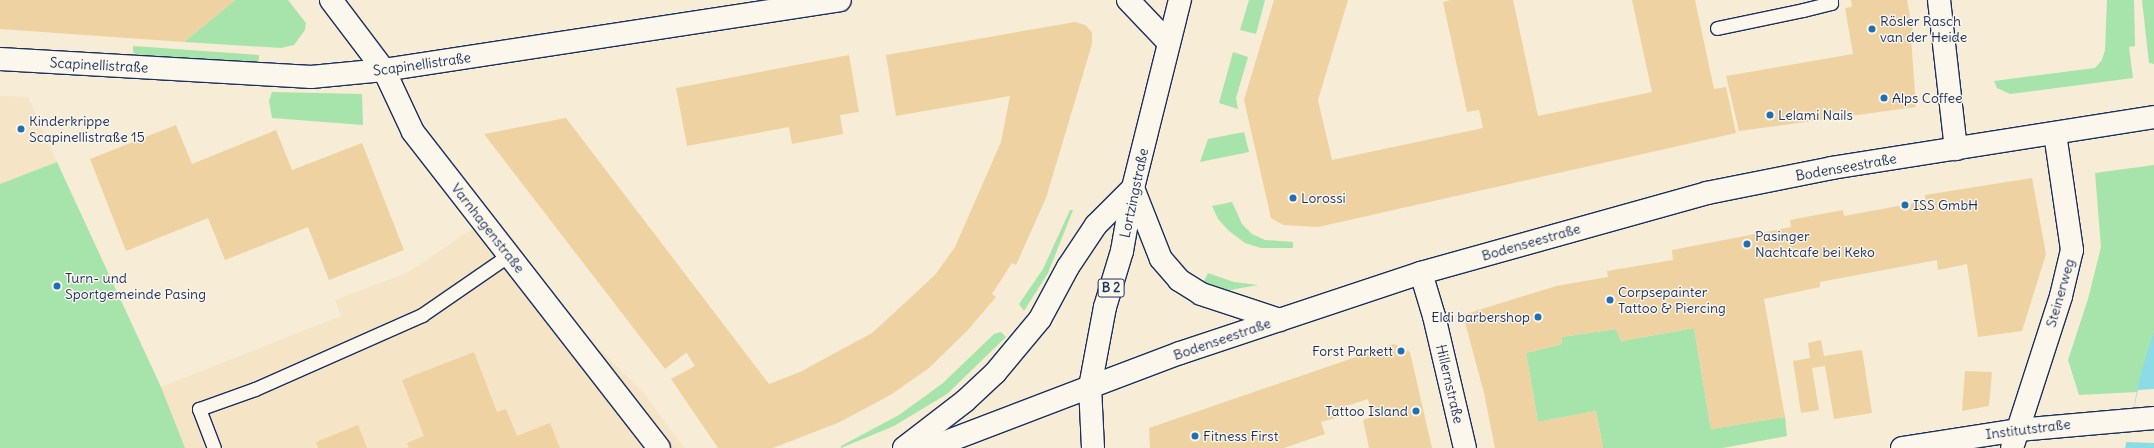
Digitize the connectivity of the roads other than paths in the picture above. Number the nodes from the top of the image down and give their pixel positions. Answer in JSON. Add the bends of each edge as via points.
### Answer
{"nodes":[{"id":1,"x":331,"y":0,"type":"edge"},
{"id":2,"x":840,"y":0,"type":"edge"},
{"id":3,"x":1128,"y":0,"type":"edge"},
{"id":4,"x":1180,"y":0,"type":"edge"},
{"id":5,"x":1831,"y":0,"type":"edge"},
{"id":6,"x":1939,"y":0,"type":"edge"},
{"id":7,"x":1717,"y":28,"type":"dead end"},
{"id":8,"x":1169,"y":43,"type":"junction"},
{"id":9,"x":0,"y":59,"type":"edge"},
{"id":10,"x":384,"y":70,"type":"junction"},
{"id":11,"x":2154,"y":118,"type":"edge"},
{"id":12,"x":2055,"y":133,"type":"junction"},
{"id":13,"x":1956,"y":149,"type":"junction"},
{"id":14,"x":1133,"y":188,"type":"junction"},
{"id":15,"x":509,"y":255,"type":"junction"},
{"id":16,"x":1421,"y":273,"type":"junction"},
{"id":17,"x":1280,"y":320,"type":"junction"},
{"id":18,"x":1090,"y":387,"type":"junction"},
{"id":19,"x":2154,"y":418,"type":"edge"},
{"id":20,"x":2015,"y":439,"type":"edge"},
{"id":21,"x":214,"y":448,"type":"edge"},
{"id":22,"x":659,"y":448,"type":"edge"},
{"id":23,"x":904,"y":448,"type":"edge"},
{"id":24,"x":930,"y":448,"type":"edge"},
{"id":25,"x":1092,"y":448,"type":"edge"},
{"id":26,"x":1465,"y":448,"type":"edge"},
{"id":27,"x":1902,"y":448,"type":"edge"}],
"edges":[{"from":1,"to":10,"type":"street","name":"Varnhagenstraße"},
{"from":2,"to":10,"type":"street","name":"Scapinellistraße"},
{"from":3,"to":8,"type":"street"},
{"from":4,"to":8,"type":"street","name":"Lortzingstraße","number":"B 2"},
{"from":5,"to":7,"type":"lane","via":[[1831,3],[1803,10]]},
{"from":6,"to":13,"type":"street"},
{"from":8,"to":14,"type":"street","name":"Lortzingstraße","number":"B 2"},
{"from":9,"to":10,"type":"street","name":"Scapinellistraße","via":[[311,77]]},
{"from":10,"to":15,"type":"street","name":"Varnhagenstraße","via":[[413,132]]},
{"from":11,"to":12,"type":"street","name":"Bodenseestraße"},
{"from":12,"to":13,"type":"street","name":"Bodenseestraße"},
{"from":12,"to":20,"type":"street","name":"Steinerweg","via":[[2072,250],[2061,296]]},
{"from":13,"to":16,"type":"street","name":"Bodenseestraße","via":[[1832,168],[1707,193]]},
{"from":14,"to":17,"type":"street","via":[[1161,259],[1179,280],[1202,294]]},
{"from":14,"to":18,"type":"street","name":"Lortzingstraße","number":"B 2","via":[[1122,251],[1105,307]]},
{"from":14,"to":23,"type":"street","via":[[1096,226],[1068,267],[1040,319],[1008,358],[965,401]]},
{"from":15,"to":21,"type":"lane","via":[[422,315],[255,389],[199,409]]},
{"from":15,"to":22,"type":"street","name":"Varnhagenstraße"},
{"from":16,"to":17,"type":"street","name":"Bodenseestraße"},
{"from":16,"to":26,"type":"street","name":"Hillernstraße","via":[[1434,316]]},
{"from":17,"to":18,"type":"street","name":"Bodenseestraße"},
{"from":18,"to":24,"type":"street","name":"Bodenseestraße"},
{"from":18,"to":25,"type":"street","name":"Lortzingstraße"},
{"from":19,"to":20,"type":"street","name":"Institutstraße","via":[[2131,419]]},
{"from":20,"to":27,"type":"street","name":"Institutstraße"}]}
